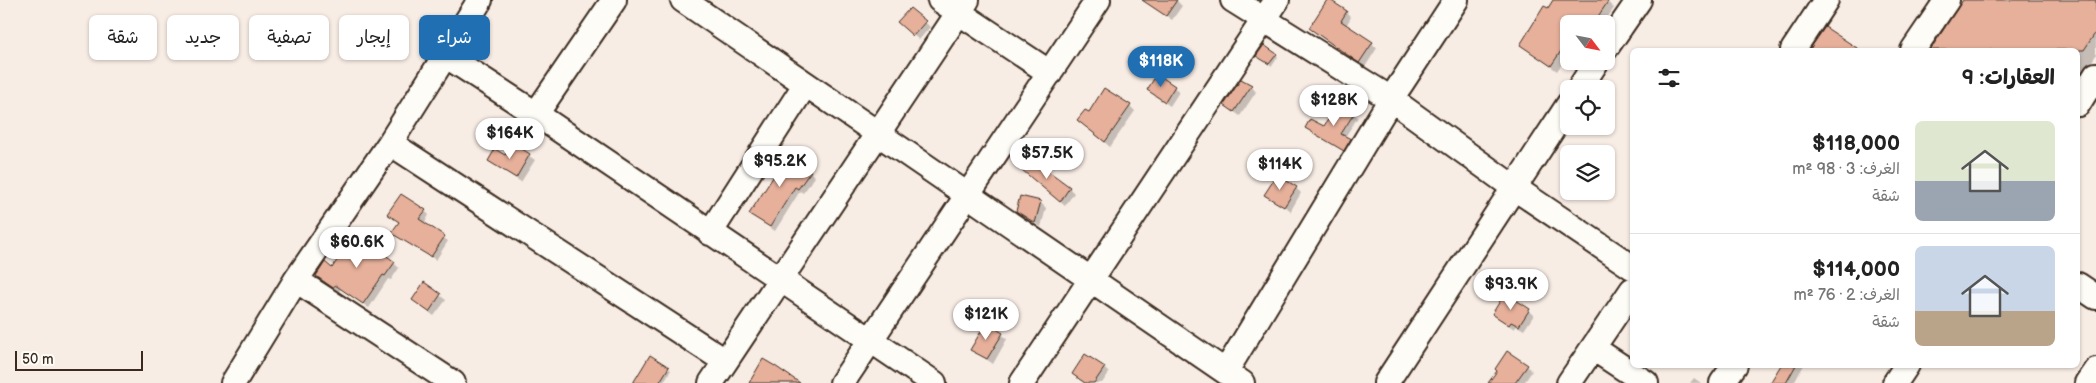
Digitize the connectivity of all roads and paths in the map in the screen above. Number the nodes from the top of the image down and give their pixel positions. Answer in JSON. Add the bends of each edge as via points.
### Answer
{"nodes":[{"id":1,"x":480,"y":0,"type":"edge"},
{"id":2,"x":614,"y":0,"type":"edge"},
{"id":3,"x":683,"y":0,"type":"edge"},
{"id":4,"x":1098,"y":0,"type":"edge"},
{"id":5,"x":1233,"y":0,"type":"edge"},
{"id":6,"x":1277,"y":0,"type":"edge"},
{"id":7,"x":1456,"y":0,"type":"edge"},
{"id":8,"x":1826,"y":0,"type":"edge"},
{"id":9,"x":1947,"y":0,"type":"edge"},
{"id":10,"x":1636,"y":1,"type":"edge"},
{"id":11,"x":955,"y":4,"type":"edge"},
{"id":12,"x":470,"y":15,"type":"edge"},
{"id":13,"x":1263,"y":20,"type":"junction"},
{"id":14,"x":1615,"y":34,"type":"edge"},
{"id":15,"x":1794,"y":48,"type":"edge"},
{"id":16,"x":1914,"y":48,"type":"edge"},
{"id":17,"x":442,"y":60,"type":"edge"},
{"id":18,"x":453,"y":60,"type":"edge"},
{"id":19,"x":1050,"y":73,"type":"junction"},
{"id":20,"x":2096,"y":75,"type":"edge"},
{"id":21,"x":805,"y":85,"type":"junction"},
{"id":22,"x":1391,"y":99,"type":"junction"},
{"id":23,"x":2080,"y":101,"type":"edge"},
{"id":24,"x":536,"y":114,"type":"junction"},
{"id":25,"x":1560,"y":117,"type":"edge"},
{"id":26,"x":877,"y":135,"type":"junction"},
{"id":27,"x":390,"y":143,"type":"junction"},
{"id":28,"x":1513,"y":187,"type":"junction"},
{"id":29,"x":968,"y":197,"type":"junction"},
{"id":30,"x":710,"y":233,"type":"junction"},
{"id":31,"x":1630,"y":266,"type":"edge"},
{"id":32,"x":296,"y":280,"type":"junction"},
{"id":33,"x":781,"y":280,"type":"junction"},
{"id":34,"x":1089,"y":280,"type":"junction"},
{"id":35,"x":2080,"y":286,"type":"edge"},
{"id":36,"x":1630,"y":293,"type":"edge"},
{"id":37,"x":2096,"y":297,"type":"edge"},
{"id":38,"x":871,"y":340,"type":"junction"},
{"id":39,"x":1593,"y":348,"type":"junction"},
{"id":40,"x":726,"y":361,"type":"junction"},
{"id":41,"x":1733,"y":368,"type":"edge"},
{"id":42,"x":1905,"y":368,"type":"edge"},
{"id":43,"x":2096,"y":370,"type":"edge"},
{"id":44,"x":426,"y":376,"type":"edge"},
{"id":45,"x":1234,"y":377,"type":"edge"},
{"id":46,"x":233,"y":383,"type":"edge"},
{"id":47,"x":454,"y":383,"type":"edge"},
{"id":48,"x":711,"y":383,"type":"edge"},
{"id":49,"x":842,"y":383,"type":"edge"},
{"id":50,"x":934,"y":383,"type":"edge"},
{"id":51,"x":1022,"y":383,"type":"edge"},
{"id":52,"x":1386,"y":383,"type":"edge"},
{"id":53,"x":1569,"y":383,"type":"edge"},
{"id":54,"x":1646,"y":383,"type":"edge"},
{"id":55,"x":1722,"y":383,"type":"edge"},
{"id":56,"x":1895,"y":383,"type":"edge"},
{"id":57,"x":2087,"y":383,"type":"edge"}],
"edges":[{"from":1,"to":12,"type":"street"},
{"from":2,"to":24,"type":"street"},
{"from":3,"to":21,"type":"street"},
{"from":4,"to":19,"type":"street"},
{"from":5,"to":13,"type":"street"},
{"from":6,"to":13,"type":"street"},
{"from":7,"to":22,"type":"street"},
{"from":8,"to":15,"type":"street"},
{"from":9,"to":16,"type":"street"},
{"from":10,"to":14,"type":"street"},
{"from":11,"to":19,"type":"street"},
{"from":11,"to":26,"type":"street"},
{"from":13,"to":22,"type":"street"},
{"from":13,"to":34,"type":"street"},
{"from":17,"to":27,"type":"street"},
{"from":18,"to":24,"type":"street"},
{"from":19,"to":29,"type":"street"},
{"from":20,"to":23,"type":"street"},
{"from":21,"to":26,"type":"street"},
{"from":21,"to":30,"type":"street"},
{"from":22,"to":28,"type":"street"},
{"from":22,"to":45,"type":"street"},
{"from":24,"to":30,"type":"street"},
{"from":25,"to":28,"type":"street"},
{"from":26,"to":29,"type":"street"},
{"from":26,"to":33,"type":"street"},
{"from":27,"to":32,"type":"street"},
{"from":27,"to":40,"type":"street"},
{"from":28,"to":31,"type":"street"},
{"from":28,"to":52,"type":"street"},
{"from":29,"to":34,"type":"street"},
{"from":29,"to":38,"type":"street"},
{"from":30,"to":33,"type":"street"},
{"from":32,"to":44,"type":"street"},
{"from":32,"to":46,"type":"street"},
{"from":33,"to":38,"type":"street"},
{"from":33,"to":40,"type":"street"},
{"from":34,"to":45,"type":"street"},
{"from":34,"to":51,"type":"street"},
{"from":35,"to":37,"type":"street"},
{"from":36,"to":39,"type":"street"},
{"from":38,"to":49,"type":"street"},
{"from":38,"to":50,"type":"street"},
{"from":39,"to":53,"type":"street"},
{"from":39,"to":54,"type":"street"},
{"from":40,"to":48,"type":"street"},
{"from":41,"to":55,"type":"street"},
{"from":42,"to":56,"type":"street"},
{"from":43,"to":57,"type":"street"},
{"from":44,"to":47,"type":"street"}]}
